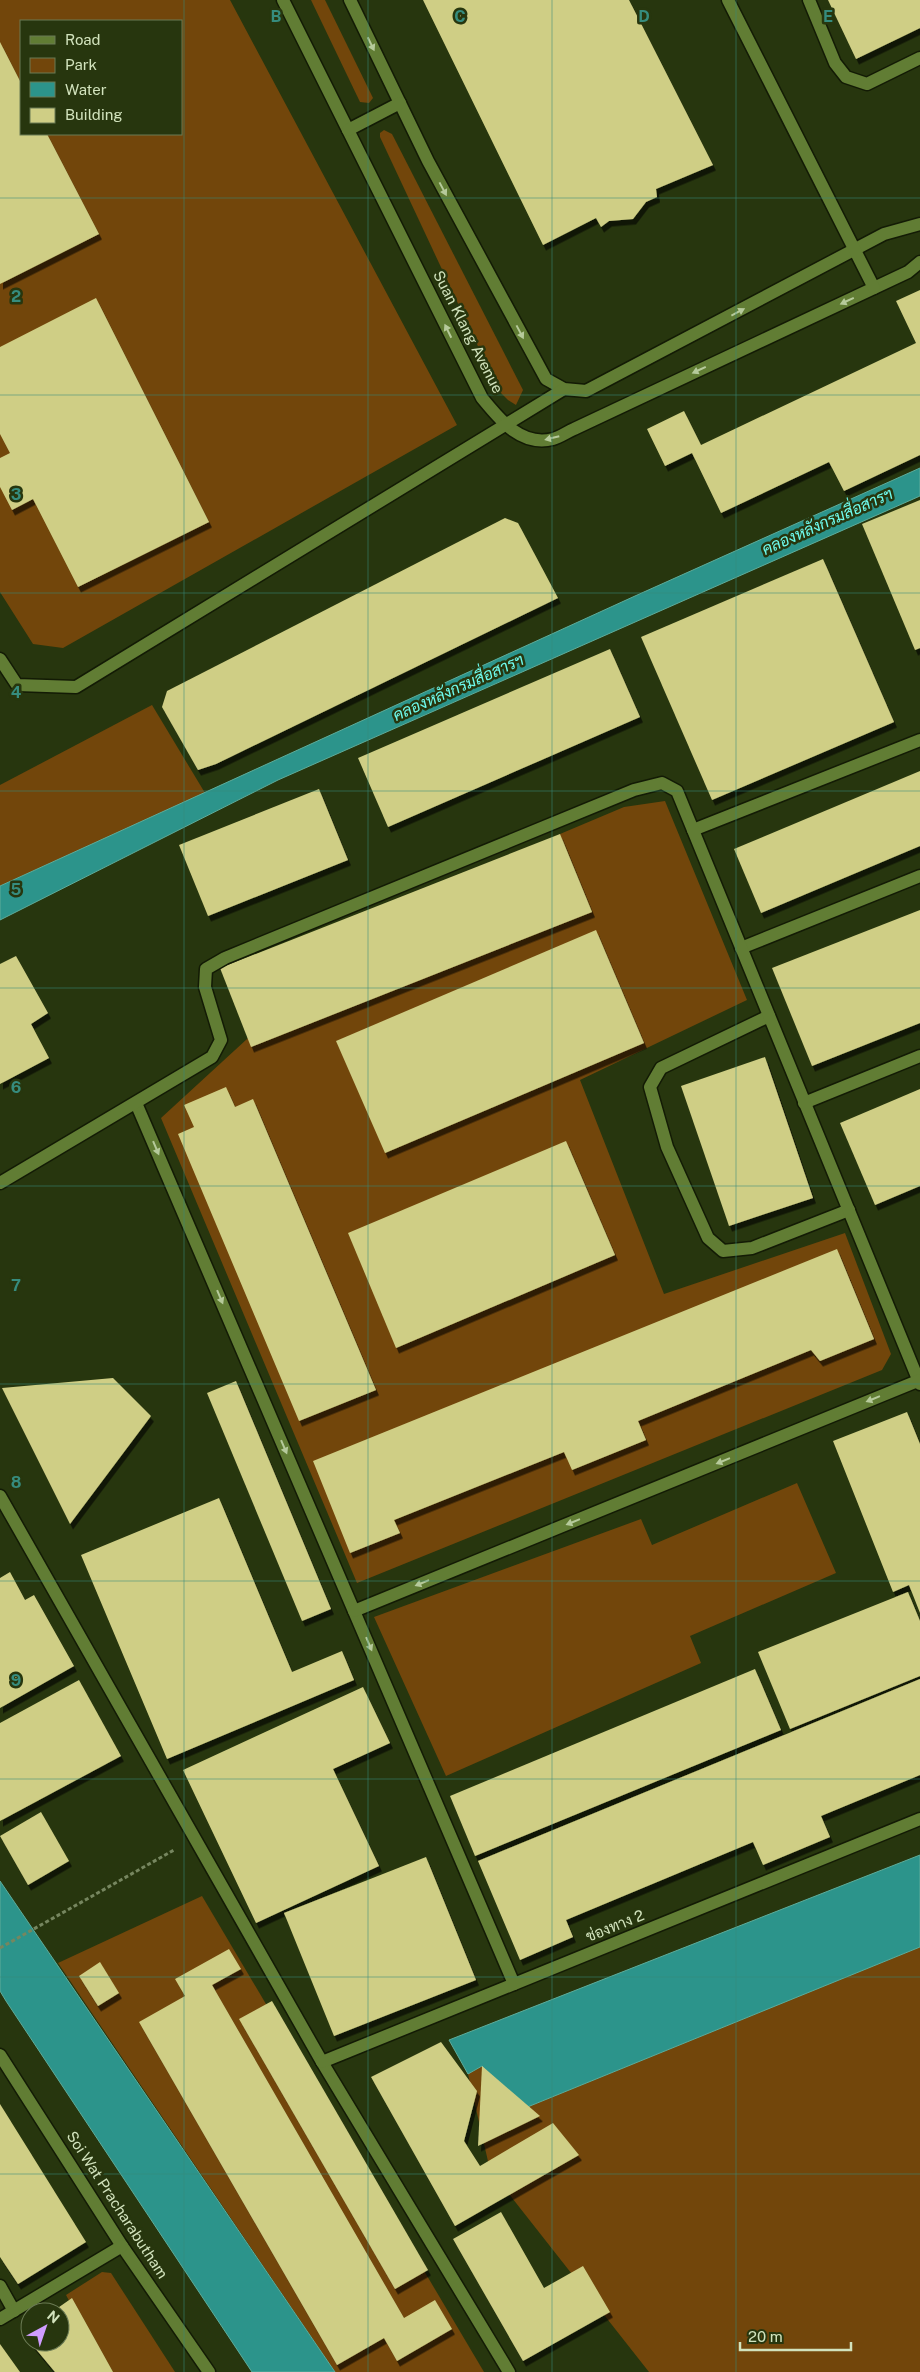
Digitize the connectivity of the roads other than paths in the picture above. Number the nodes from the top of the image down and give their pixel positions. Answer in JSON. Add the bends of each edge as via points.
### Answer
{"nodes":[{"id":1,"x":283,"y":0,"type":"edge"},
{"id":2,"x":350,"y":0,"type":"edge"},
{"id":3,"x":728,"y":0,"type":"edge"},
{"id":4,"x":809,"y":0,"type":"edge"},
{"id":5,"x":920,"y":58,"type":"edge"},
{"id":6,"x":400,"y":102,"type":"junction"},
{"id":7,"x":348,"y":130,"type":"junction"},
{"id":8,"x":920,"y":224,"type":"edge"},
{"id":9,"x":854,"y":250,"type":"junction"},
{"id":10,"x":920,"y":262,"type":"edge"},
{"id":11,"x":874,"y":288,"type":"junction"},
{"id":12,"x":564,"y":389,"type":"junction"},
{"id":13,"x":505,"y":425,"type":"junction"},
{"id":14,"x":0,"y":659,"type":"edge"},
{"id":15,"x":920,"y":740,"type":"edge"},
{"id":16,"x":693,"y":830,"type":"junction"},
{"id":17,"x":920,"y":876,"type":"edge"},
{"id":18,"x":741,"y":948,"type":"junction"},
{"id":19,"x":769,"y":1016,"type":"junction"},
{"id":20,"x":920,"y":1056,"type":"edge"},
{"id":21,"x":136,"y":1103,"type":"junction"},
{"id":22,"x":804,"y":1103,"type":"junction"},
{"id":23,"x":0,"y":1183,"type":"edge"},
{"id":24,"x":849,"y":1210,"type":"junction"},
{"id":25,"x":920,"y":1382,"type":"edge"},
{"id":26,"x":0,"y":1496,"type":"edge"},
{"id":27,"x":354,"y":1611,"type":"junction"},
{"id":28,"x":920,"y":1819,"type":"edge"},
{"id":29,"x":514,"y":1984,"type":"junction"},
{"id":30,"x":0,"y":2055,"type":"edge"},
{"id":31,"x":322,"y":2062,"type":"junction"},
{"id":32,"x":122,"y":2246,"type":"junction"},
{"id":33,"x":0,"y":2286,"type":"edge"},
{"id":34,"x":14,"y":2311,"type":"junction"},
{"id":35,"x":0,"y":2319,"type":"edge"},
{"id":36,"x":209,"y":2372,"type":"edge"},
{"id":37,"x":509,"y":2372,"type":"edge"}],
"edges":[{"from":1,"to":7,"type":"street","name":"Suan Klang Avenue"},
{"from":2,"to":6,"type":"street","one_way":true},
{"from":3,"to":9,"type":"street"},
{"from":4,"to":5,"type":"street","via":[[835,63],[846,77],[867,84]]},
{"from":6,"to":7,"type":"street"},
{"from":6,"to":12,"type":"street","one_way":true,"via":[[428,161],[546,379]]},
{"from":13,"to":7,"type":"street","name":"Suan Klang Avenue","one_way":true,"via":[[482,398]]},
{"from":8,"to":9,"type":"street","via":[[884,234]]},
{"from":9,"to":11,"type":"street"},
{"from":12,"to":9,"type":"street","one_way":true,"via":[[586,392]]},
{"from":10,"to":11,"type":"street","name":"Suan Klang Avenue","via":[[908,272]]},
{"from":11,"to":13,"type":"street","name":"Suan Klang Avenue","one_way":true,"via":[[553,439],[530,441]]},
{"from":12,"to":13,"type":"street"},
{"from":13,"to":14,"type":"street","via":[[76,687],[17,685]]},
{"from":15,"to":16,"type":"street"},
{"from":16,"to":18,"type":"street"},
{"from":16,"to":21,"type":"street","via":[[677,791],[662,783],[634,790],[225,958],[206,969],[205,987],[221,1040],[212,1057]]},
{"from":17,"to":18,"type":"street"},
{"from":18,"to":19,"type":"street"},
{"from":19,"to":22,"type":"street"},
{"from":19,"to":24,"type":"street","via":[[661,1068],[650,1087],[667,1147],[708,1238],[722,1251],[752,1248]]},
{"from":20,"to":22,"type":"street"},
{"from":21,"to":23,"type":"street"},
{"from":21,"to":27,"type":"street","one_way":true},
{"from":22,"to":24,"type":"street"},
{"from":24,"to":25,"type":"street"},
{"from":25,"to":27,"type":"street","one_way":true},
{"from":26,"to":31,"type":"street"},
{"from":27,"to":29,"type":"street","one_way":true},
{"from":28,"to":29,"type":"street","name":"ช่องทาง 2"},
{"from":29,"to":31,"type":"street","name":"ช่องทาง 2"},
{"from":30,"to":32,"type":"street","name":"Soi Wat Pracharabutham"},
{"from":31,"to":37,"type":"street"},
{"from":32,"to":34,"type":"street"},
{"from":32,"to":36,"type":"street","name":"Soi Wat Pracharabutham"},
{"from":33,"to":34,"type":"street"},
{"from":34,"to":35,"type":"street"}]}
